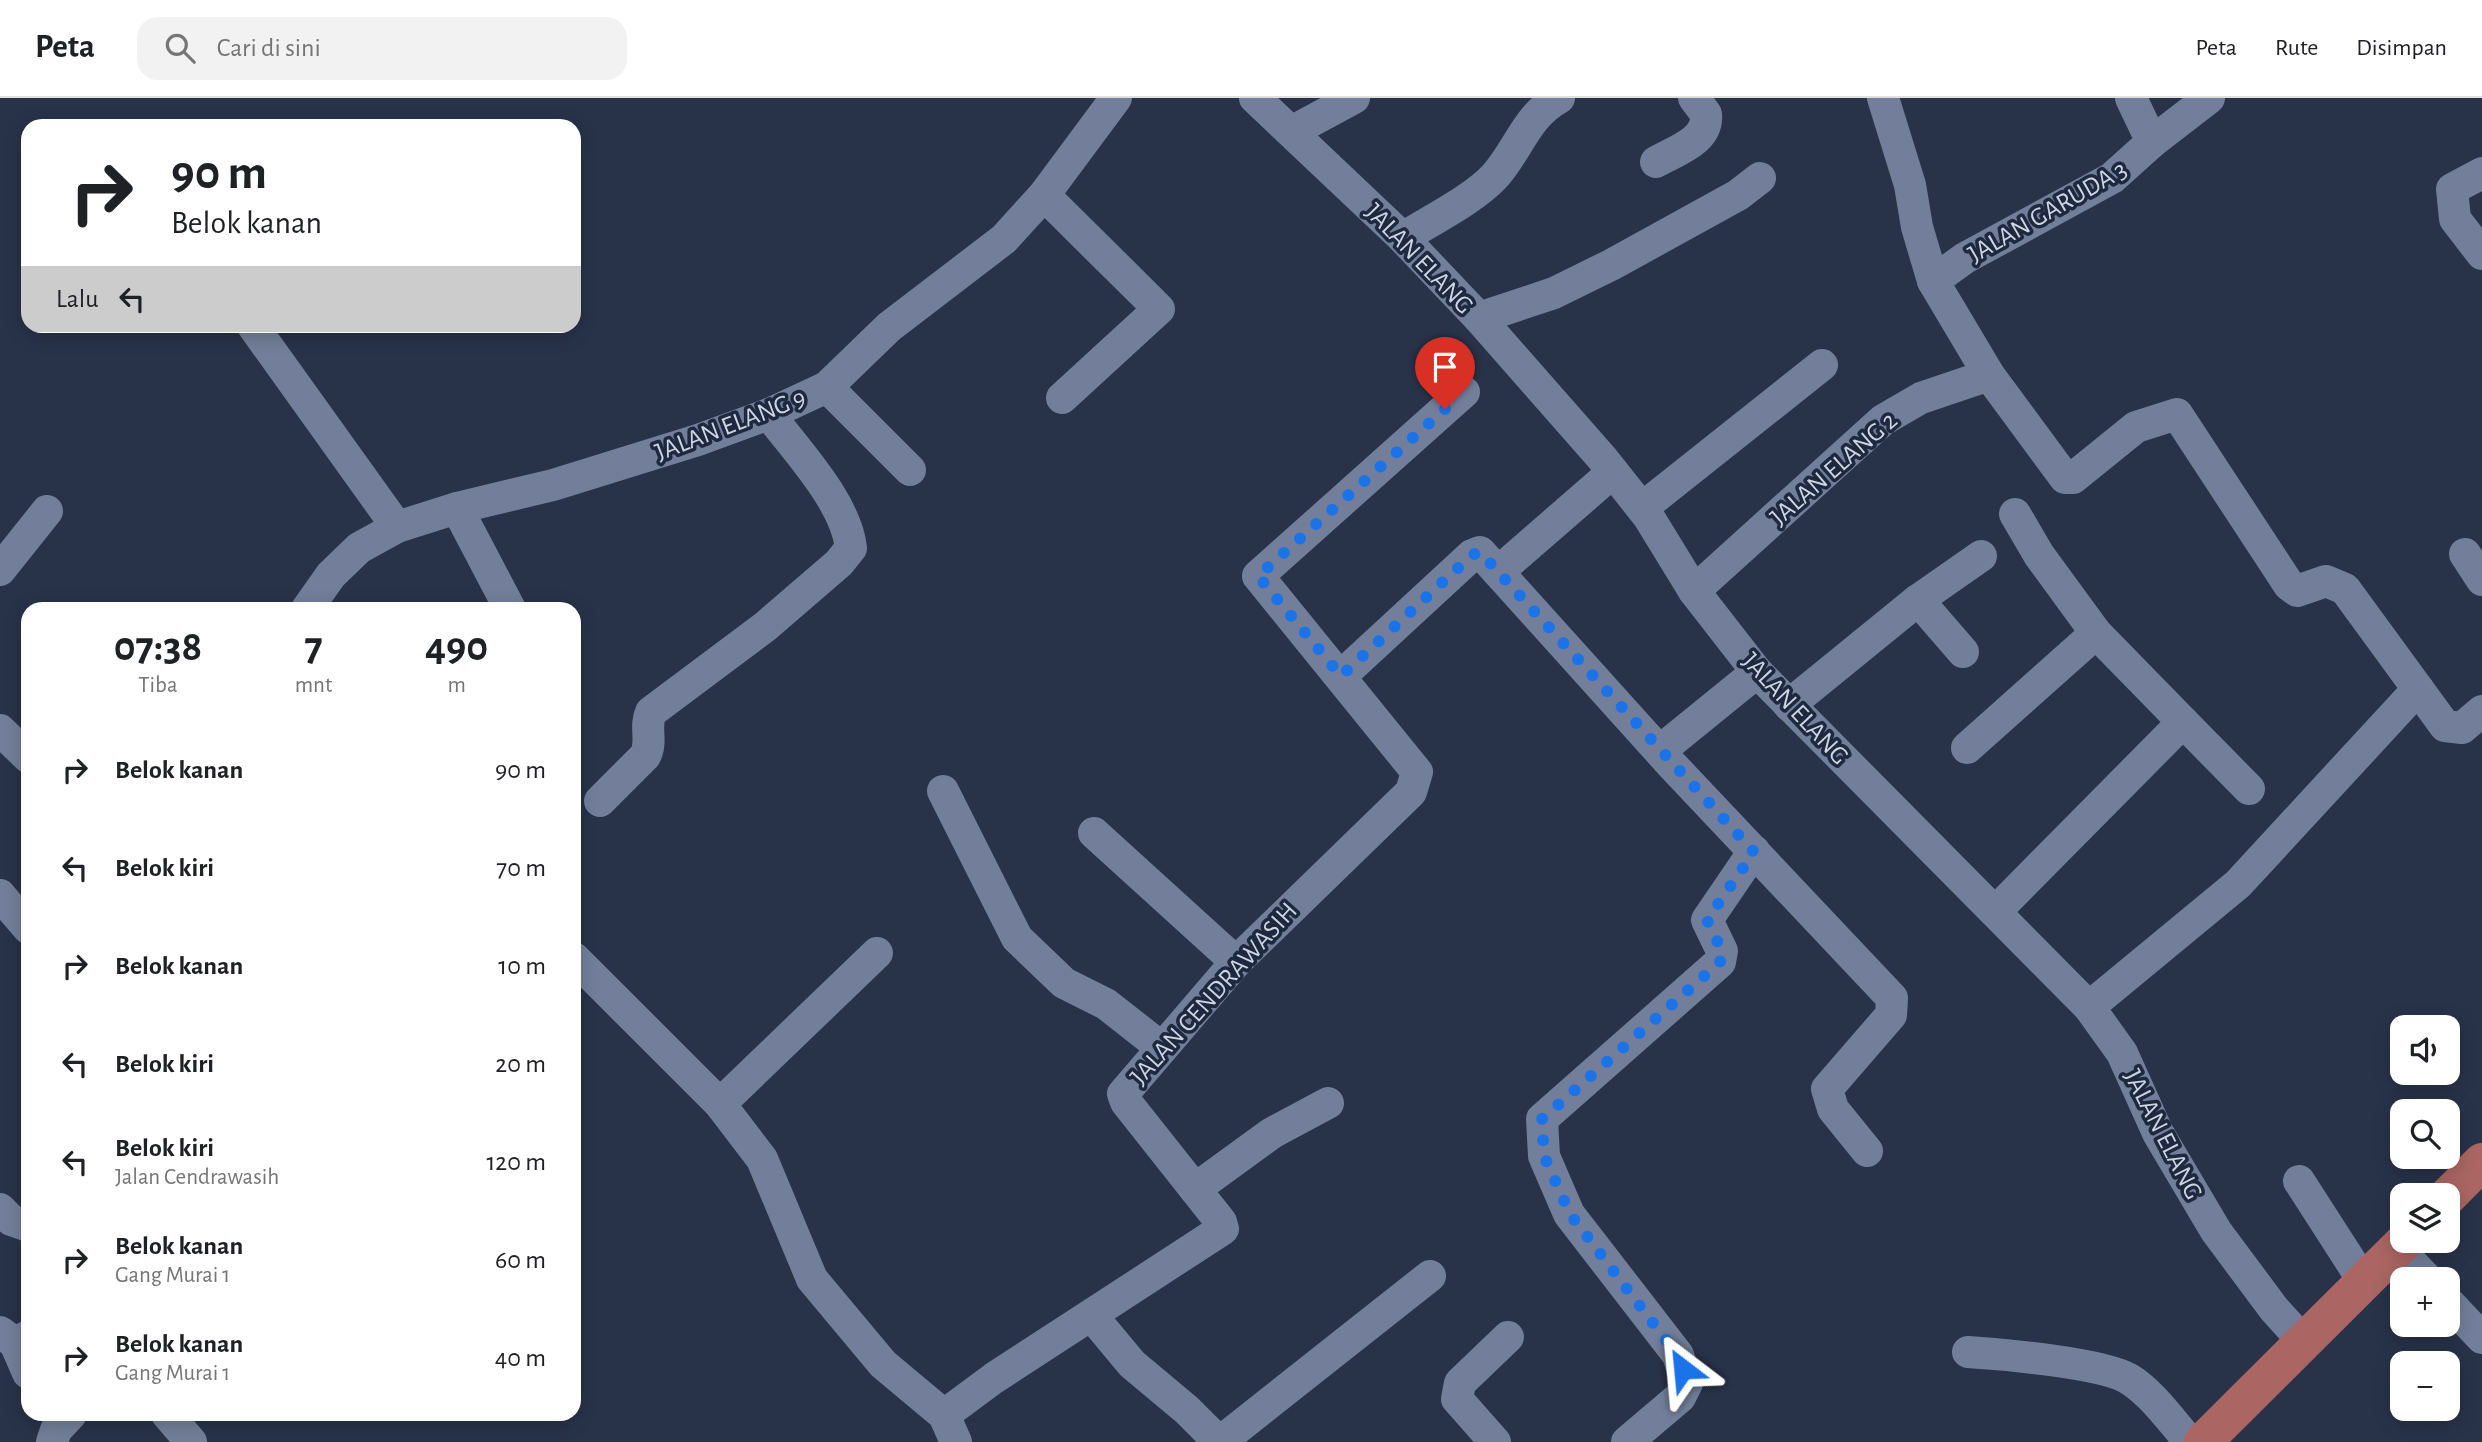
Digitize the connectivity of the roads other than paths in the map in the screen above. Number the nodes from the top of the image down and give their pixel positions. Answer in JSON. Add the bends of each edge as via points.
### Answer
{"nodes":[{"id":1,"x":1116,"y":98,"type":"edge"},
{"id":2,"x":1255,"y":98,"type":"edge"},
{"id":3,"x":1354,"y":98,"type":"edge"},
{"id":4,"x":1559,"y":98,"type":"edge"},
{"id":5,"x":1695,"y":98,"type":"edge"},
{"id":6,"x":1883,"y":98,"type":"edge"},
{"id":7,"x":2132,"y":98,"type":"edge"},
{"id":8,"x":2209,"y":98,"type":"edge"},
{"id":9,"x":1293,"y":131,"type":"junction"},
{"id":10,"x":2152,"y":142,"type":"junction"},
{"id":11,"x":1656,"y":162,"type":"dead end"},
{"id":12,"x":2482,"y":173,"type":"edge"},
{"id":13,"x":1760,"y":178,"type":"dead end"},
{"id":14,"x":1044,"y":195,"type":"junction"},
{"id":15,"x":1403,"y":238,"type":"junction"},
{"id":16,"x":2482,"y":254,"type":"edge"},
{"id":17,"x":1933,"y":281,"type":"junction"},
{"id":18,"x":1479,"y":318,"type":"junction"},
{"id":19,"x":258,"y":333,"type":"edge"},
{"id":20,"x":1822,"y":365,"type":"dead end"},
{"id":21,"x":1989,"y":375,"type":"junction"},
{"id":22,"x":827,"y":387,"type":"junction"},
{"id":23,"x":1464,"y":391,"type":"dead end"},
{"id":24,"x":1062,"y":398,"type":"dead end"},
{"id":25,"x":769,"y":414,"type":"junction"},
{"id":26,"x":910,"y":470,"type":"dead end"},
{"id":27,"x":1613,"y":472,"type":"junction"},
{"id":28,"x":457,"y":508,"type":"junction"},
{"id":29,"x":1642,"y":508,"type":"junction"},
{"id":30,"x":47,"y":511,"type":"dead end"},
{"id":31,"x":2015,"y":514,"type":"dead end"},
{"id":32,"x":397,"y":527,"type":"junction"},
{"id":33,"x":2465,"y":554,"type":"dead end"},
{"id":34,"x":1981,"y":556,"type":"dead end"},
{"id":35,"x":0,"y":570,"type":"edge"},
{"id":36,"x":1498,"y":572,"type":"junction"},
{"id":37,"x":2482,"y":580,"type":"edge"},
{"id":38,"x":1694,"y":591,"type":"junction"},
{"id":39,"x":1918,"y":600,"type":"junction"},
{"id":40,"x":312,"y":602,"type":"edge"},
{"id":41,"x":506,"y":602,"type":"edge"},
{"id":42,"x":2096,"y":634,"type":"junction"},
{"id":43,"x":1963,"y":652,"type":"dead end"},
{"id":44,"x":1757,"y":671,"type":"junction"},
{"id":45,"x":1341,"y":676,"type":"junction"},
{"id":46,"x":2418,"y":689,"type":"junction"},
{"id":47,"x":1789,"y":705,"type":"junction"},
{"id":48,"x":2482,"y":710,"type":"edge"},
{"id":49,"x":2183,"y":722,"type":"junction"},
{"id":50,"x":0,"y":730,"type":"edge"},
{"id":51,"x":1968,"y":748,"type":"dead end"},
{"id":52,"x":21,"y":750,"type":"edge"},
{"id":53,"x":1661,"y":750,"type":"junction"},
{"id":54,"x":2249,"y":789,"type":"dead end"},
{"id":55,"x":943,"y":790,"type":"dead end"},
{"id":56,"x":600,"y":801,"type":"dead end"},
{"id":57,"x":1094,"y":833,"type":"dead end"},
{"id":58,"x":1754,"y":852,"type":"junction"},
{"id":59,"x":0,"y":895,"type":"edge"},
{"id":60,"x":1995,"y":912,"type":"junction"},
{"id":61,"x":21,"y":918,"type":"edge"},
{"id":62,"x":877,"y":953,"type":"dead end"},
{"id":63,"x":1236,"y":962,"type":"junction"},
{"id":64,"x":581,"y":965,"type":"edge"},
{"id":65,"x":2089,"y":1007,"type":"junction"},
{"id":66,"x":1161,"y":1048,"type":"junction"},
{"id":67,"x":1328,"y":1103,"type":"dead end"},
{"id":68,"x":720,"y":1104,"type":"junction"},
{"id":69,"x":1867,"y":1152,"type":"dead end"},
{"id":70,"x":2482,"y":1162,"type":"edge"},
{"id":71,"x":2299,"y":1181,"type":"dead end"},
{"id":72,"x":2460,"y":1184,"type":"edge"},
{"id":73,"x":1195,"y":1189,"type":"junction"},
{"id":74,"x":0,"y":1209,"type":"edge"},
{"id":75,"x":21,"y":1224,"type":"edge"},
{"id":76,"x":2392,"y":1253,"type":"edge"},
{"id":77,"x":1430,"y":1276,"type":"dead end"},
{"id":78,"x":2364,"y":1282,"type":"junction"},
{"id":79,"x":2460,"y":1315,"type":"edge"},
{"id":80,"x":1092,"y":1316,"type":"junction"},
{"id":81,"x":14,"y":1337,"type":"edge"},
{"id":82,"x":1508,"y":1337,"type":"dead end"},
{"id":83,"x":2482,"y":1338,"type":"edge"},
{"id":84,"x":2304,"y":1342,"type":"junction"},
{"id":85,"x":1968,"y":1352,"type":"dead end"},
{"id":86,"x":21,"y":1355,"type":"edge"},
{"id":87,"x":64,"y":1421,"type":"edge"},
{"id":88,"x":173,"y":1421,"type":"edge"},
{"id":89,"x":950,"y":1428,"type":"edge"},
{"id":90,"x":2191,"y":1439,"type":"edge"},
{"id":91,"x":52,"y":1442,"type":"edge"},
{"id":92,"x":191,"y":1442,"type":"edge"},
{"id":93,"x":1219,"y":1442,"type":"edge"},
{"id":94,"x":1495,"y":1442,"type":"edge"},
{"id":95,"x":1627,"y":1442,"type":"edge"}],
"edges":[{"from":1,"to":14,"type":"street","name":"JALAN ELANG 9"},
{"from":2,"to":9,"type":"street","name":"JALAN ELANG"},
{"from":3,"to":9,"type":"street"},
{"from":4,"to":15,"type":"street","via":[[1536,114],[1491,180]]},
{"from":5,"to":11,"type":"street","via":[[1706,114],[1703,131],[1698,139]]},
{"from":6,"to":17,"type":"street"},
{"from":7,"to":10,"type":"street","name":"JALAN GARUDA 3"},
{"from":8,"to":10,"type":"street"},
{"from":9,"to":15,"type":"street","name":"JALAN ELANG"},
{"from":10,"to":17,"type":"street","name":"JALAN GARUDA 3","via":[[2112,178],[1965,258]]},
{"from":12,"to":16,"type":"street","via":[[2452,189],[2455,219]]},
{"from":13,"to":18,"type":"street","via":[[1738,195],[1555,293]]},
{"from":14,"to":22,"type":"street","name":"JALAN ELANG 9","via":[[1004,239],[889,327]]},
{"from":14,"to":24,"type":"street","via":[[1159,309]]},
{"from":15,"to":18,"type":"street","name":"JALAN ELANG"},
{"from":17,"to":21,"type":"street"},
{"from":18,"to":27,"type":"street","name":"JALAN ELANG"},
{"from":19,"to":32,"type":"street"},
{"from":20,"to":29,"type":"street"},
{"from":21,"to":38,"type":"street","name":"JALAN ELANG 2","via":[[1921,398],[1883,421]]},
{"from":21,"to":46,"type":"street","via":[[2069,480],[2136,427],[2177,414],[2289,585],[2297,591],[2326,581],[2346,589]]},
{"from":22,"to":25,"type":"street","name":"JALAN ELANG 9"},
{"from":22,"to":26,"type":"street"},
{"from":23,"to":45,"type":"street","via":[[1258,576]]},
{"from":25,"to":28,"type":"street","name":"JALAN ELANG 9","via":[[553,485]]},
{"from":25,"to":56,"type":"street","via":[[833,501],[850,548],[839,563],[766,626],[651,712],[650,748]]},
{"from":27,"to":29,"type":"street","name":"JALAN ELANG"},
{"from":27,"to":36,"type":"street"},
{"from":28,"to":32,"type":"street","name":"JALAN ELANG 9"},
{"from":28,"to":41,"type":"street"},
{"from":29,"to":38,"type":"street","name":"JALAN ELANG"},
{"from":30,"to":35,"type":"street"},
{"from":31,"to":42,"type":"street"},
{"from":32,"to":40,"type":"street","name":"JALAN ELANG 9","via":[[359,548]]},
{"from":33,"to":37,"type":"street"},
{"from":34,"to":39,"type":"street"},
{"from":36,"to":45,"type":"street","via":[[1480,552],[1472,555]]},
{"from":36,"to":53,"type":"street"},
{"from":38,"to":44,"type":"street","name":"JALAN ELANG"},
{"from":39,"to":43,"type":"street"},
{"from":39,"to":47,"type":"street"},
{"from":42,"to":49,"type":"street"},
{"from":42,"to":51,"type":"street"},
{"from":44,"to":47,"type":"street","name":"JALAN ELANG"},
{"from":44,"to":53,"type":"street"},
{"from":45,"to":63,"type":"street","name":"JALAN CENDRAWASIH","via":[[1405,753],[1417,772],[1416,782],[1411,792]]},
{"from":46,"to":48,"type":"street","via":[[2445,726],[2462,728]]},
{"from":46,"to":65,"type":"street","via":[[2238,884]]},
{"from":47,"to":60,"type":"street","name":"JALAN ELANG"},
{"from":49,"to":54,"type":"street"},
{"from":49,"to":60,"type":"street"},
{"from":50,"to":52,"type":"street"},
{"from":53,"to":58,"type":"street"},
{"from":55,"to":66,"type":"street","via":[[1017,938],[1064,983],[1106,1004]]},
{"from":57,"to":63,"type":"street"},
{"from":58,"to":69,"type":"street","via":[[1892,998],[1891,1015],[1826,1088],[1832,1109]]},
{"from":58,"to":95,"type":"street","via":[[1707,920],[1722,951],[1720,962],[1542,1119],[1544,1156],[1570,1214],[1678,1356],[1687,1383],[1680,1397]]},
{"from":59,"to":61,"type":"street"},
{"from":60,"to":65,"type":"street","name":"JALAN ELANG"},
{"from":62,"to":68,"type":"street"},
{"from":63,"to":66,"type":"street","name":"JALAN CENDRAWASIH"},
{"from":64,"to":68,"type":"street"},
{"from":65,"to":84,"type":"street","name":"JALAN ELANG","via":[[2122,1053],[2158,1133],[2216,1231]]},
{"from":66,"to":73,"type":"street","name":"JALAN CENDRAWASIH","via":[[1123,1094]]},
{"from":67,"to":73,"type":"street","via":[[1272,1133]]},
{"from":68,"to":89,"type":"street","via":[[762,1159],[812,1279],[883,1364]]},
{"from":70,"to":72,"type":"main road"},
{"from":71,"to":78,"type":"street"},
{"from":73,"to":80,"type":"street","name":"JALAN CENDRAWASIH","via":[[1221,1222],[1219,1234]]},
{"from":74,"to":75,"type":"street"},
{"from":76,"to":78,"type":"main road"},
{"from":77,"to":93,"type":"street"},
{"from":78,"to":84,"type":"main road"},
{"from":79,"to":83,"type":"street"},
{"from":80,"to":89,"type":"street","name":"JALAN CENDRAWASIH","via":[[994,1378]]},
{"from":80,"to":93,"type":"street","via":[[1132,1364]]},
{"from":81,"to":86,"type":"street"},
{"from":82,"to":94,"type":"street","via":[[1460,1383],[1457,1399]]},
{"from":84,"to":90,"type":"main road"},
{"from":85,"to":90,"type":"street","via":[[2118,1375],[2136,1385]]},
{"from":87,"to":91,"type":"street"},
{"from":88,"to":92,"type":"street"}]}
